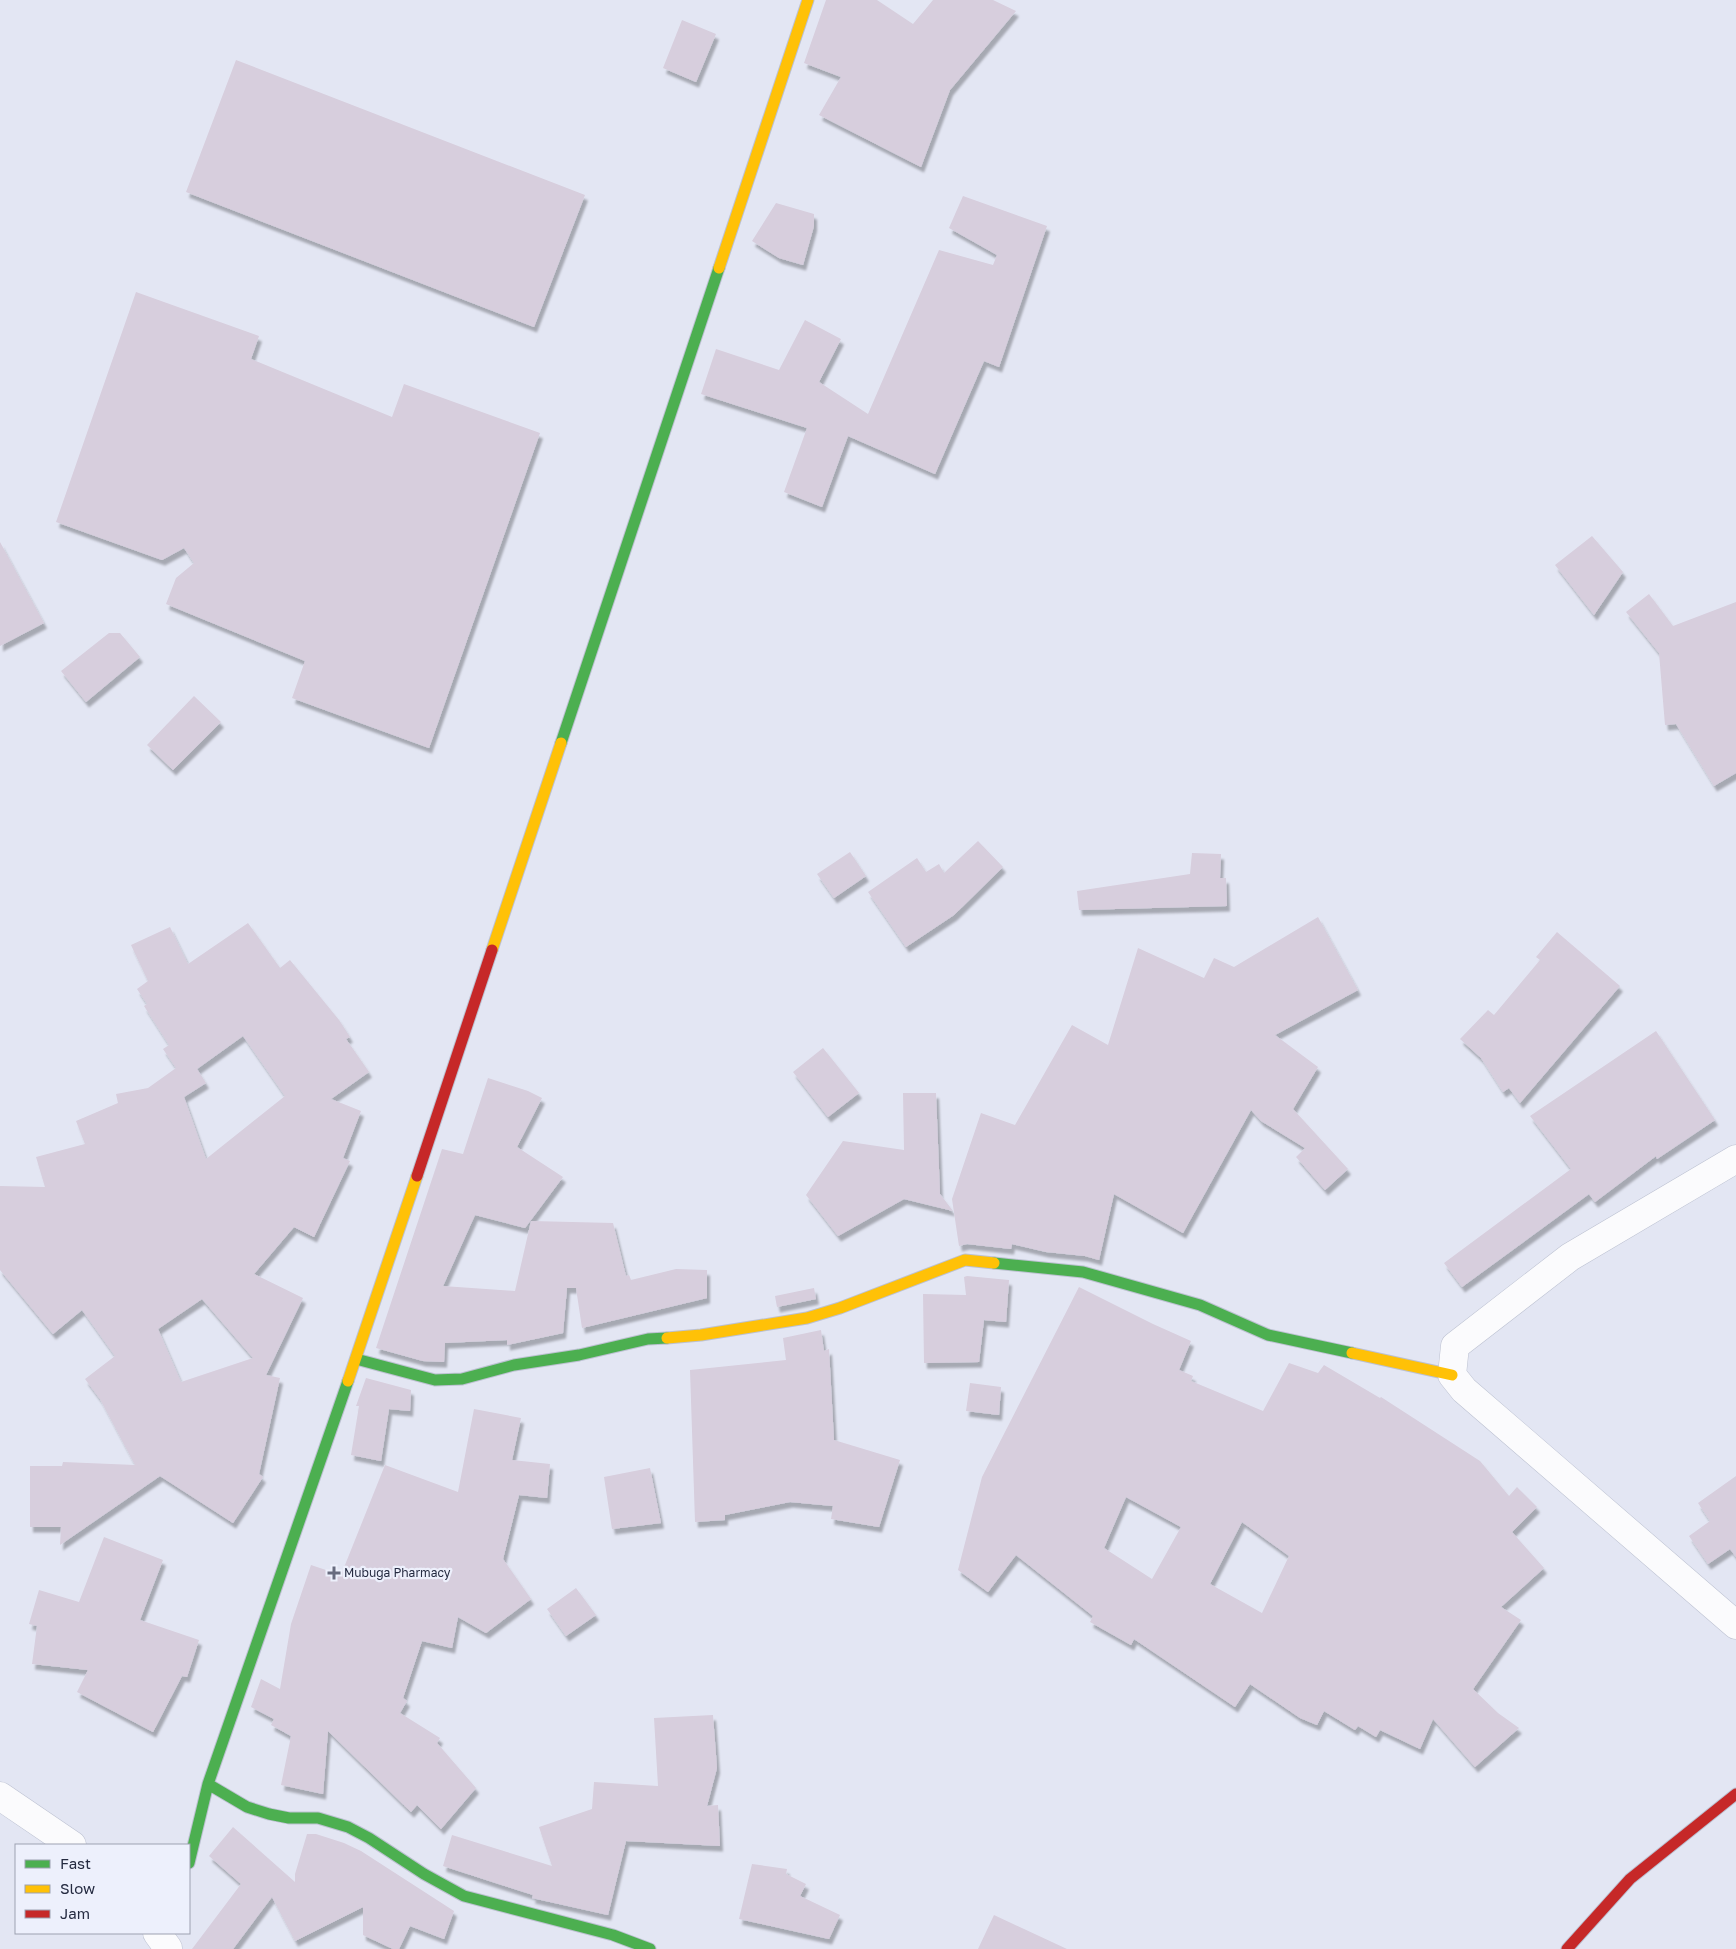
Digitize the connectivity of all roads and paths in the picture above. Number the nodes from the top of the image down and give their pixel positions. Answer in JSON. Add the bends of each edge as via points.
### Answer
{"nodes":[{"id":1,"x":808,"y":0,"type":"edge"},
{"id":2,"x":1736,"y":1159,"type":"edge"},
{"id":3,"x":356,"y":1359,"type":"junction"},
{"id":4,"x":1452,"y":1375,"type":"junction"},
{"id":5,"x":1736,"y":1625,"type":"edge"},
{"id":6,"x":208,"y":1784,"type":"junction"},
{"id":7,"x":1736,"y":1794,"type":"edge"},
{"id":8,"x":0,"y":1796,"type":"edge"},
{"id":9,"x":71,"y":1844,"type":"edge"},
{"id":10,"x":190,"y":1859,"type":"edge"},
{"id":11,"x":650,"y":1949,"type":"edge"},
{"id":12,"x":1567,"y":1949,"type":"edge"}],
"edges":[{"from":1,"to":3,"type":"street"},
{"from":2,"to":4,"type":"street","via":[[1570,1257],[1455,1346]]},
{"from":3,"to":4,"type":"street","via":[[436,1380],[462,1379],[514,1365],[579,1355],[648,1339],[701,1335],[807,1318],[965,1260],[1083,1272],[1200,1305],[1268,1335]]},
{"from":3,"to":6,"type":"street"},
{"from":4,"to":5,"type":"street","via":[[1464,1390]]},
{"from":6,"to":10,"type":"street"},
{"from":6,"to":11,"type":"street","via":[[262,1812],[290,1818],[318,1818],[348,1827],[464,1896],[613,1935]]},
{"from":7,"to":12,"type":"street","via":[[1630,1880]]},
{"from":8,"to":9,"type":"street"}]}
